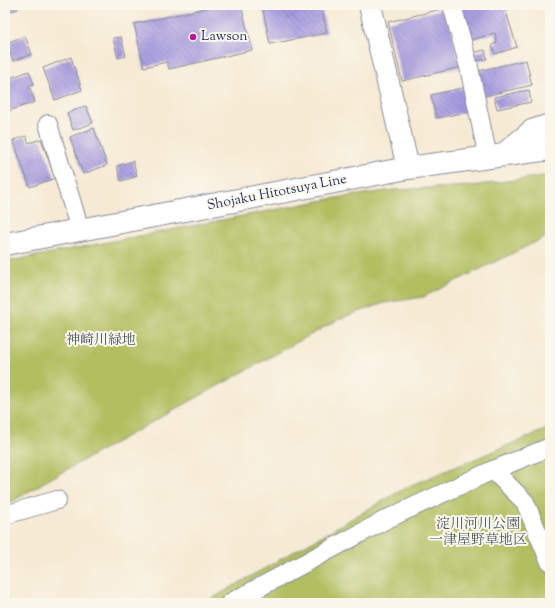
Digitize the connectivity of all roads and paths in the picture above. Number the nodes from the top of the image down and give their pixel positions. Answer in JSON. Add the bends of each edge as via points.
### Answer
{"nodes":[{"id":1,"x":370,"y":5,"type":"edge"},
{"id":2,"x":452,"y":5,"type":"edge"},
{"id":3,"x":48,"y":124,"type":"dead end"},
{"id":4,"x":550,"y":125,"type":"edge"},
{"id":5,"x":550,"y":149,"type":"edge"},
{"id":6,"x":496,"y":157,"type":"junction"},
{"id":7,"x":408,"y":168,"type":"junction"},
{"id":8,"x":80,"y":230,"type":"junction"},
{"id":9,"x":5,"y":244,"type":"edge"},
{"id":10,"x":550,"y":447,"type":"edge"},
{"id":11,"x":493,"y":470,"type":"junction"},
{"id":12,"x":57,"y":500,"type":"dead end"},
{"id":13,"x":5,"y":515,"type":"edge"},
{"id":14,"x":550,"y":562,"type":"edge"},
{"id":15,"x":230,"y":603,"type":"edge"}],
"edges":[{"from":1,"to":7,"type":"main road"},
{"from":2,"to":6,"type":"lane"},
{"from":3,"to":8,"type":"lane"},
{"from":4,"to":6,"type":"main road","via":[[532,131]]},
{"from":5,"to":6,"type":"main road","name":"Shojaku Hitotsuya Line"},
{"from":6,"to":7,"type":"main road","name":"Shojaku Hitotsuya Line"},
{"from":7,"to":8,"type":"main road","name":"Shojaku Hitotsuya Line"},
{"from":8,"to":9,"type":"main road","name":"Shojaku Hitotsuya Line"},
{"from":10,"to":11,"type":"lane"},
{"from":11,"to":14,"type":"lane","via":[[525,502]]},
{"from":11,"to":15,"type":"lane","via":[[387,519]]},
{"from":12,"to":13,"type":"lane"}]}
